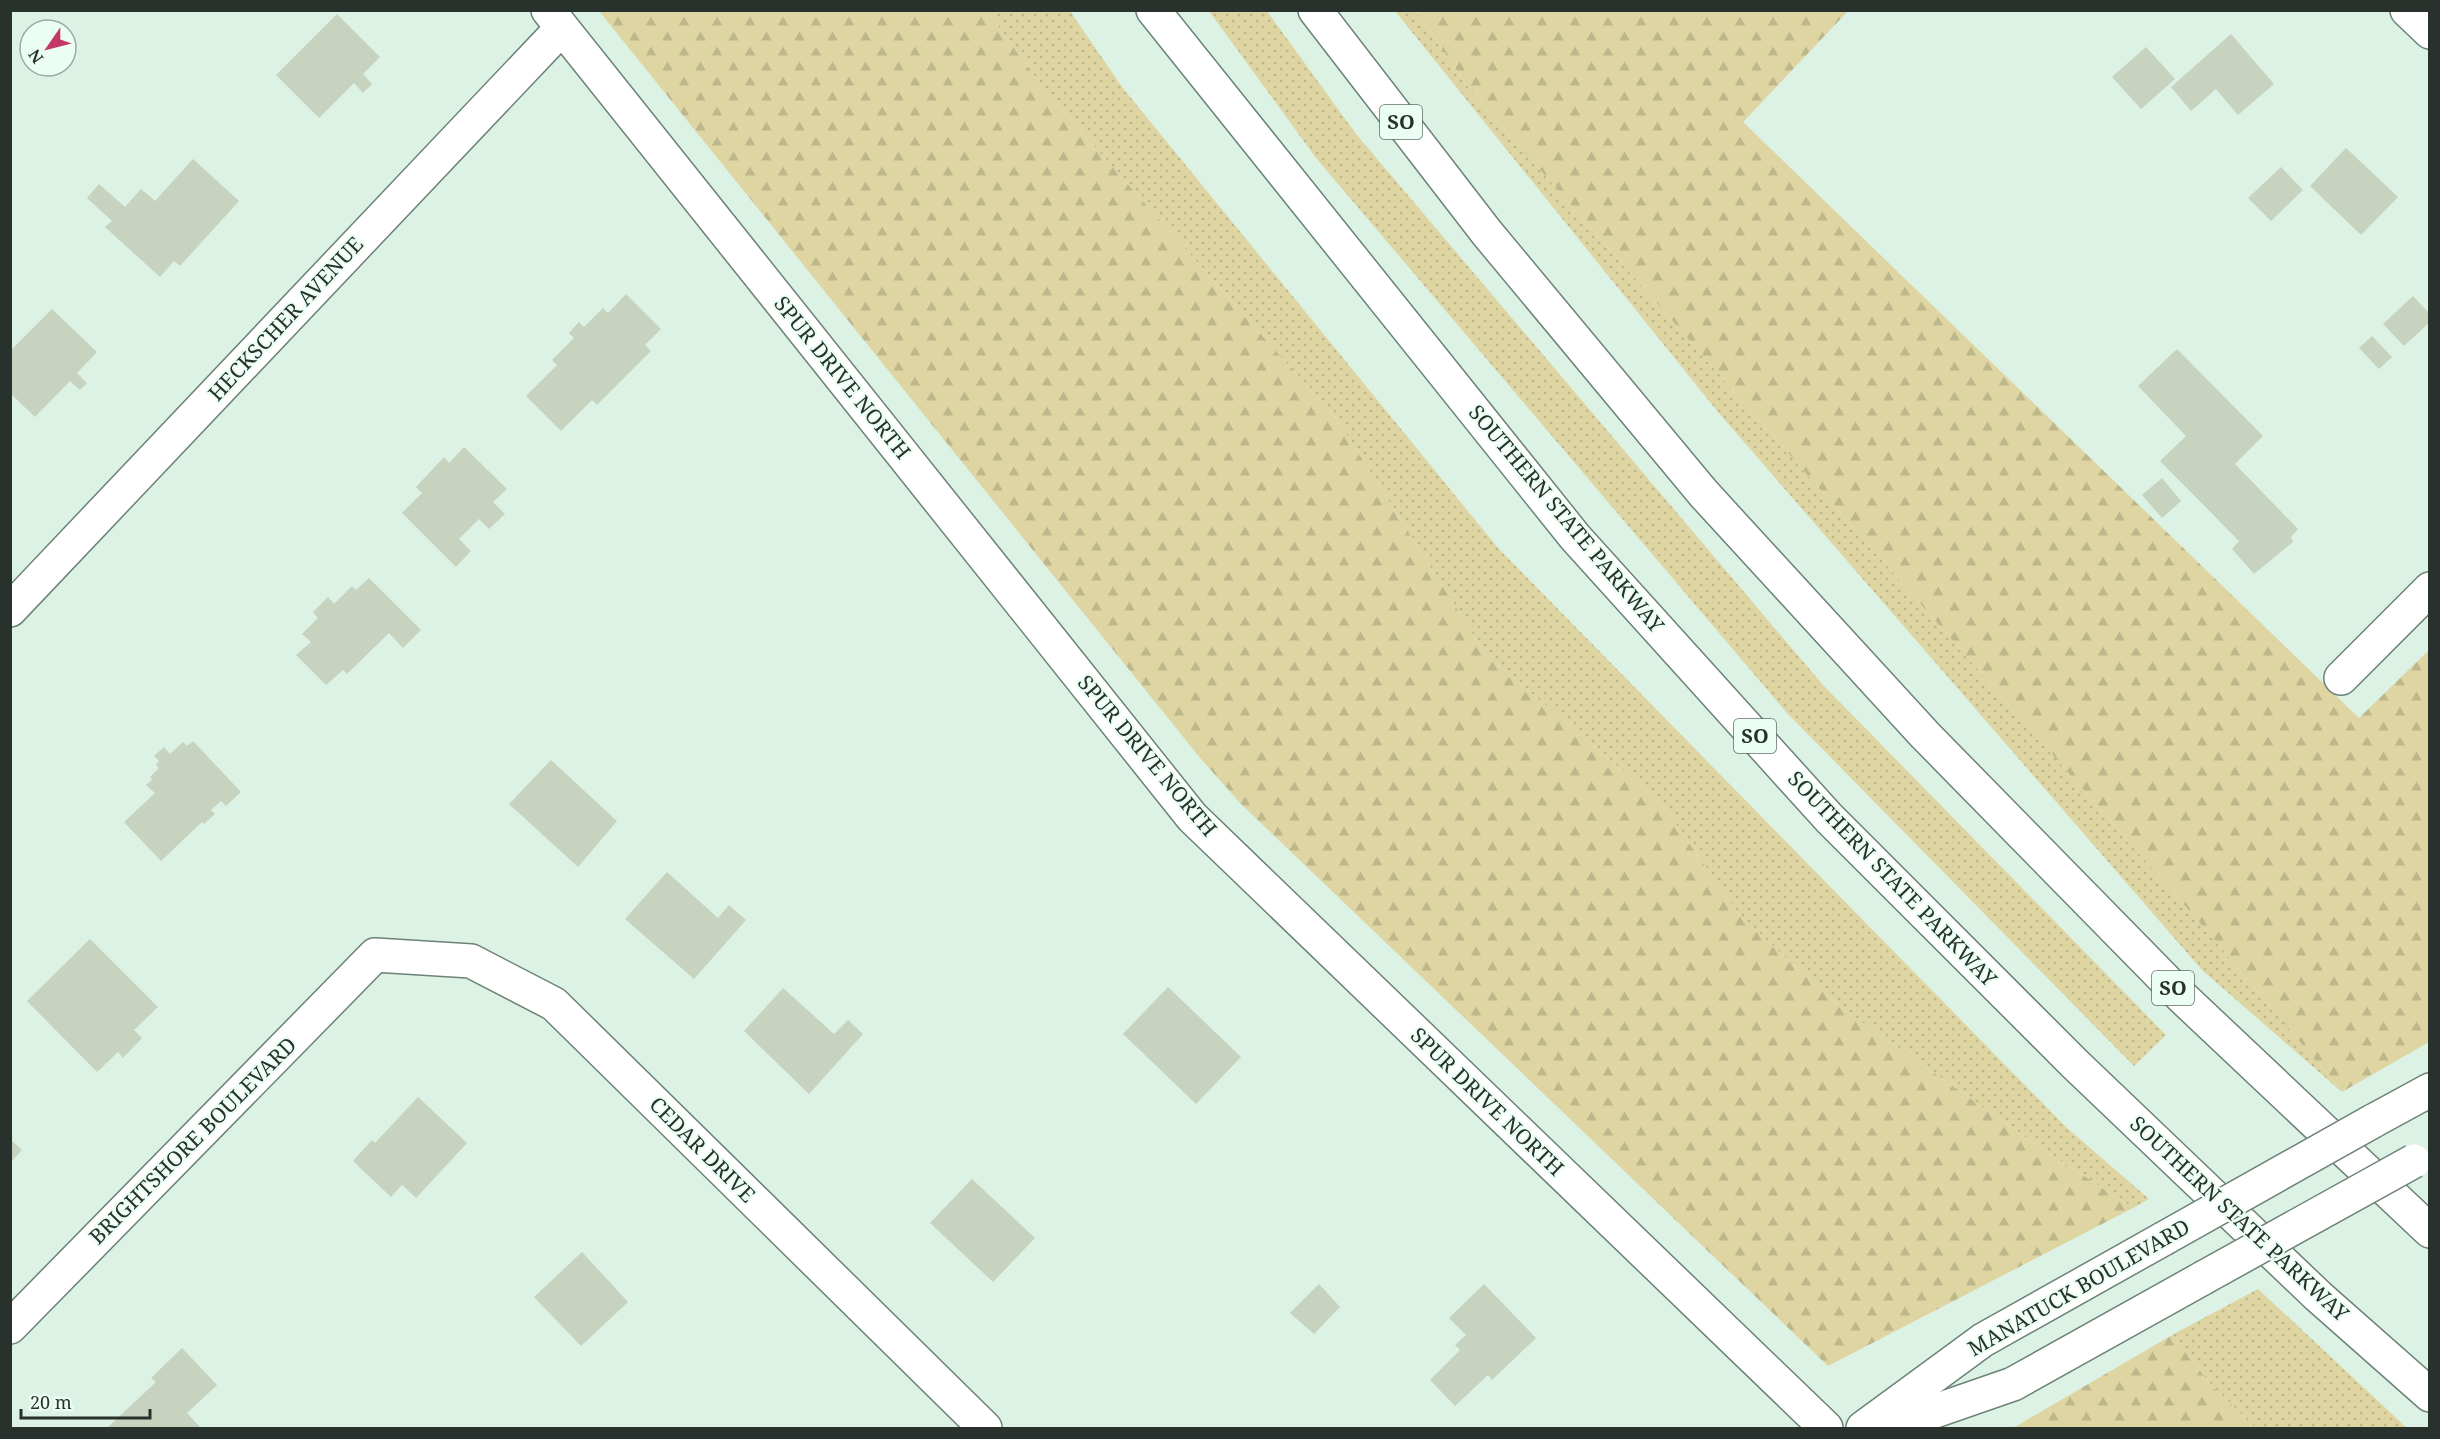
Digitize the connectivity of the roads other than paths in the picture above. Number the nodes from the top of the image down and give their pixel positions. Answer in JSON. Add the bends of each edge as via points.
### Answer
{"nodes":[{"id":1,"x":1142,"y":10,"type":"edge"},
{"id":2,"x":1153,"y":10,"type":"edge"},
{"id":3,"x":1315,"y":10,"type":"edge"},
{"id":4,"x":1343,"y":10,"type":"edge"},
{"id":5,"x":2407,"y":10,"type":"edge"},
{"id":6,"x":555,"y":19,"type":"edge"},
{"id":7,"x":2430,"y":32,"type":"edge"},
{"id":8,"x":1487,"y":233,"type":"junction"},
{"id":9,"x":1349,"y":255,"type":"junction"},
{"id":10,"x":2430,"y":589,"type":"edge"},
{"id":11,"x":10,"y":610,"type":"edge"},
{"id":12,"x":2341,"y":678,"type":"dead end"},
{"id":13,"x":375,"y":955,"type":"joint"},
{"id":14,"x":2430,"y":1090,"type":"edge"},
{"id":15,"x":2422,"y":1157,"type":"edge"},
{"id":16,"x":2430,"y":1231,"type":"edge"},
{"id":17,"x":10,"y":1327,"type":"edge"},
{"id":18,"x":2430,"y":1395,"type":"edge"},
{"id":19,"x":985,"y":1428,"type":"edge"},
{"id":20,"x":1826,"y":1428,"type":"edge"},
{"id":21,"x":1863,"y":1428,"type":"edge"},
{"id":22,"x":1886,"y":1428,"type":"edge"}],
"edges":[{"from":1,"to":9,"type":"main road"},
{"from":2,"to":9,"type":"main road","name":"SOUTHERN STATE PARKWAY","number":"SO"},
{"from":3,"to":8,"type":"main road","number":"SO"},
{"from":4,"to":8,"type":"main road"},
{"from":5,"to":7,"type":"main road"},
{"from":6,"to":11,"type":"main road","name":"HECKSCHER AVENUE"},
{"from":6,"to":20,"type":"main road","name":"SPUR DRIVE NORTH","via":[[1192,817]]},
{"from":8,"to":16,"type":"main road","number":"SO","via":[[1704,494],[1925,735],[2182,997]]},
{"from":9,"to":18,"type":"main road","name":"SOUTHERN STATE PARKWAY","number":"SO","via":[[1575,537],[1829,818],[2075,1064],[2318,1296]]},
{"from":10,"to":12,"type":"main road"},
{"from":13,"to":17,"type":"main road","name":"BRIGHTSHORE BOULEVARD"},
{"from":13,"to":19,"type":"main road","name":"CEDAR DRIVE","via":[[471,961],[554,1004]]},
{"from":14,"to":21,"type":"main road","name":"MANATUCK BOULEVARD","bridge":true,"via":[[1983,1340]]},
{"from":15,"to":22,"type":"main road","bridge":true,"via":[[2013,1384]]}]}
